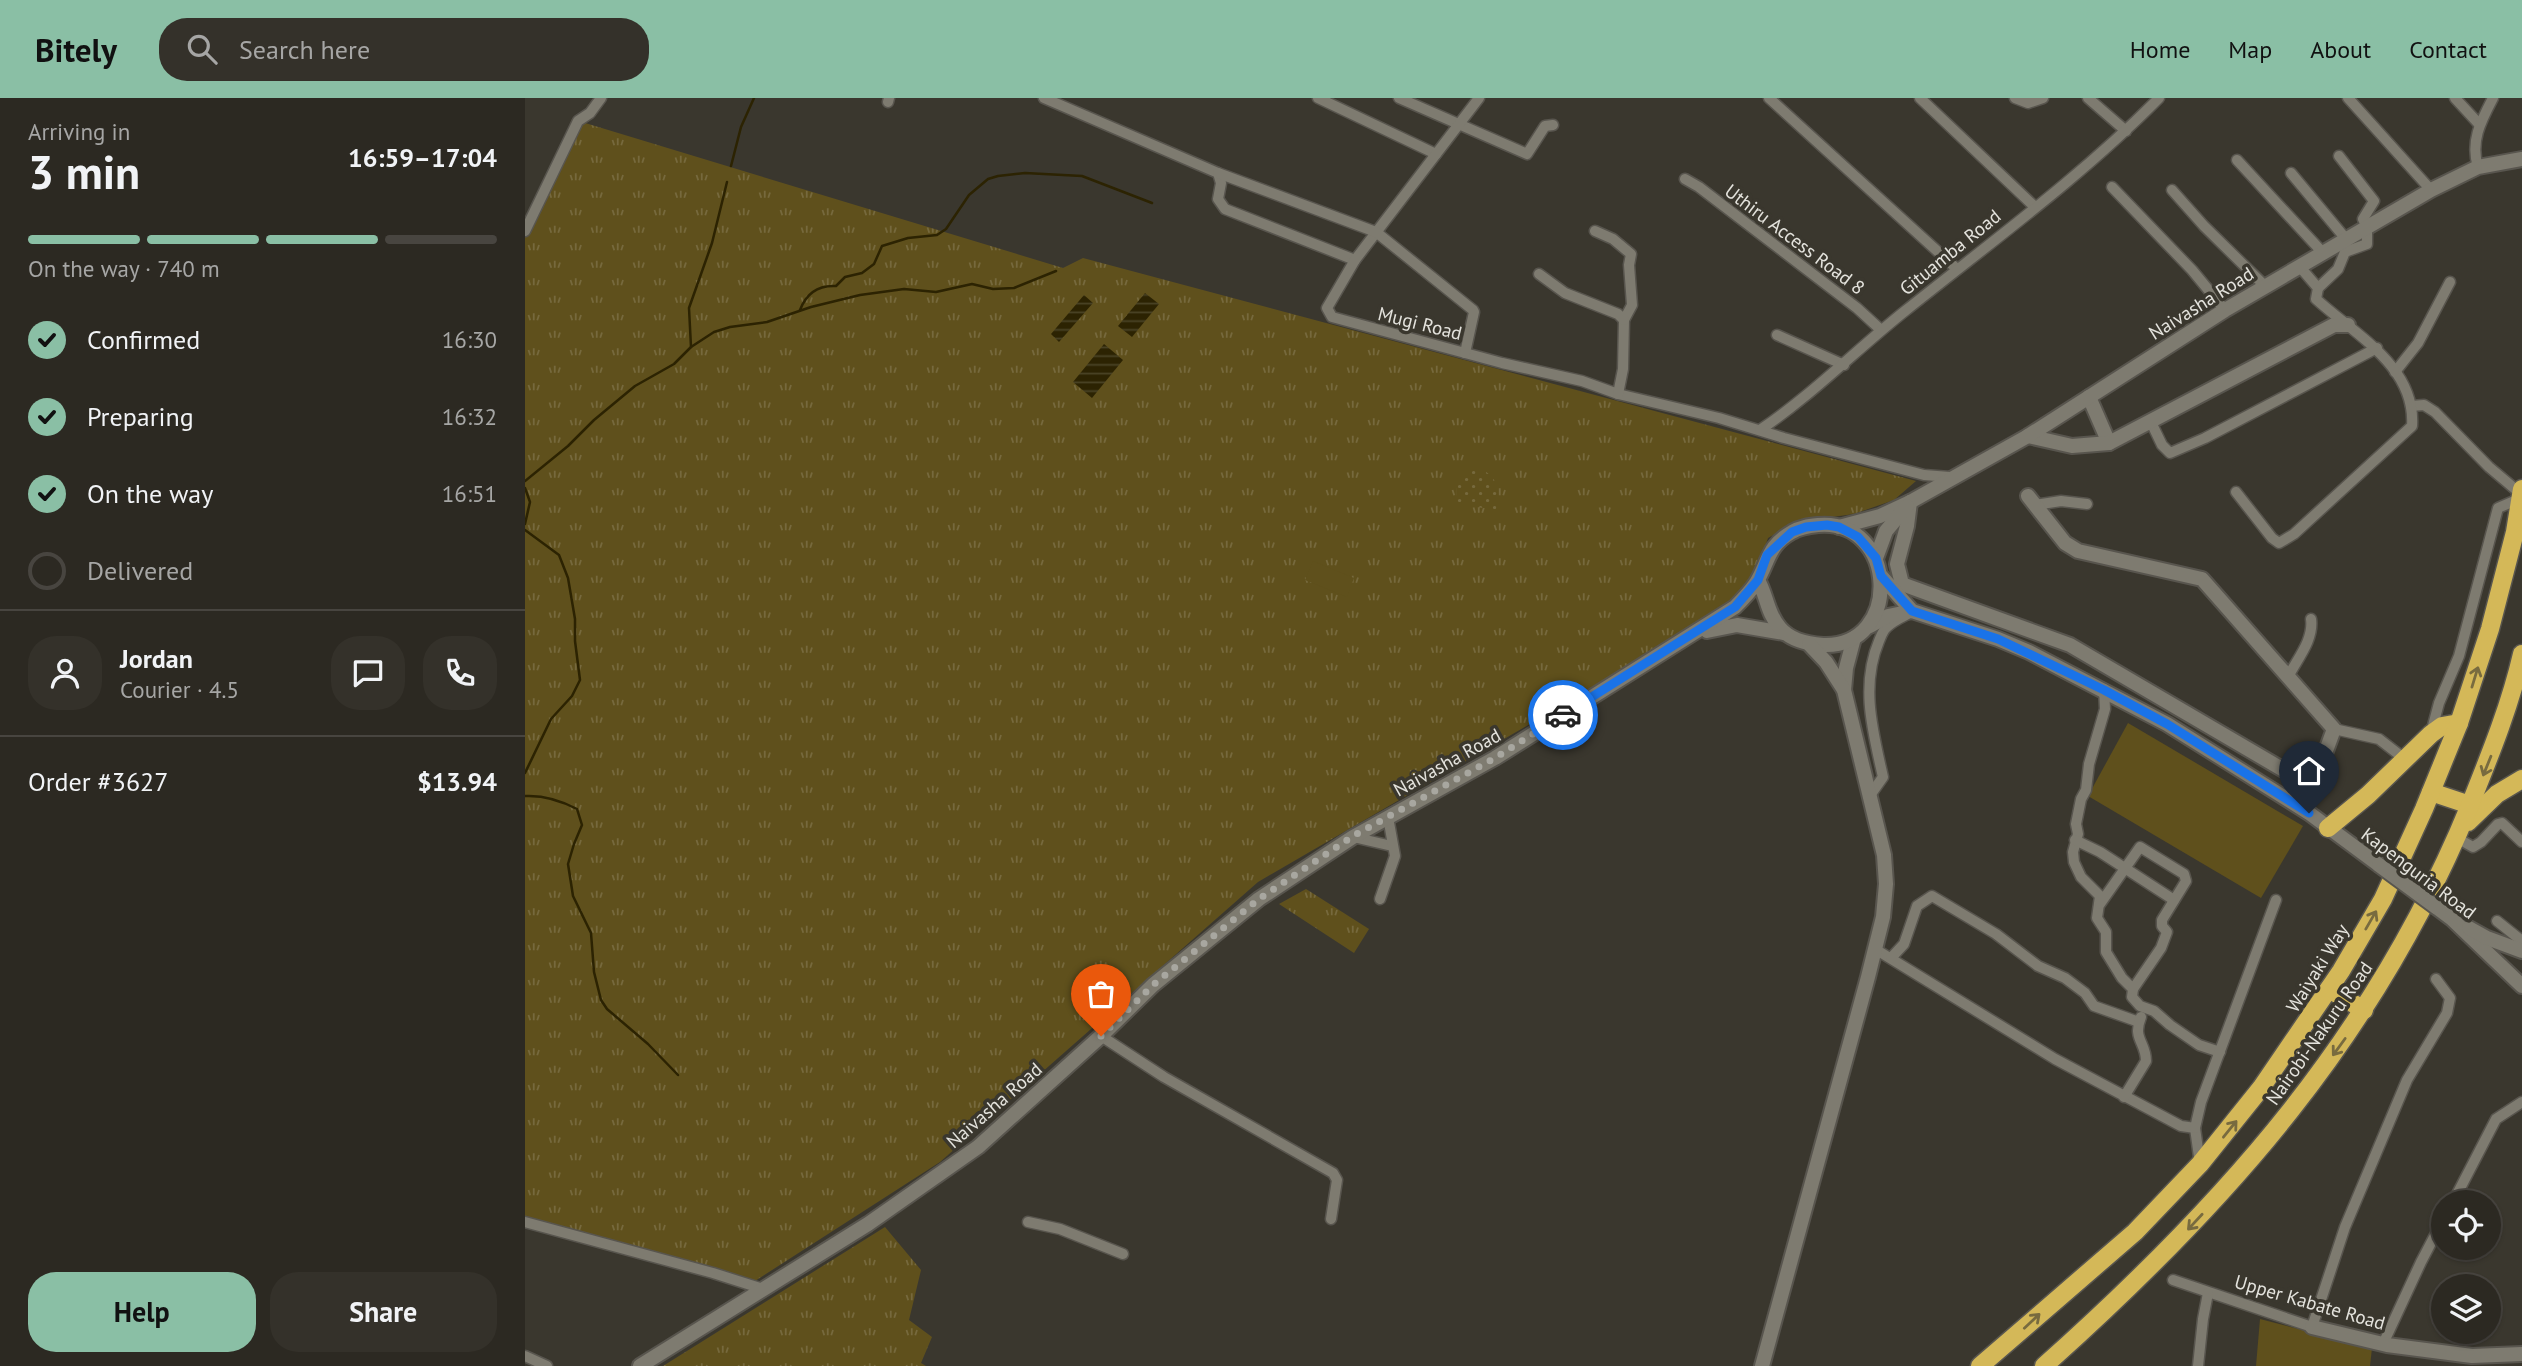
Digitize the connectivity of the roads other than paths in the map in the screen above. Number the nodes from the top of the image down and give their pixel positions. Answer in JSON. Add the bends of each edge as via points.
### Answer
{"nodes":[{"id":1,"x":601,"y":98,"type":"edge"},
{"id":2,"x":1044,"y":98,"type":"edge"},
{"id":3,"x":1318,"y":98,"type":"edge"},
{"id":4,"x":1399,"y":98,"type":"edge"},
{"id":5,"x":1479,"y":98,"type":"edge"},
{"id":6,"x":1769,"y":98,"type":"edge"},
{"id":7,"x":1920,"y":98,"type":"edge"},
{"id":8,"x":2015,"y":98,"type":"edge"},
{"id":9,"x":2043,"y":98,"type":"edge"},
{"id":10,"x":2088,"y":98,"type":"edge"},
{"id":11,"x":2159,"y":98,"type":"edge"},
{"id":12,"x":2348,"y":98,"type":"edge"},
{"id":13,"x":2455,"y":98,"type":"edge"},
{"id":14,"x":2493,"y":98,"type":"edge"},
{"id":15,"x":2479,"y":124,"type":"junction"},
{"id":16,"x":1458,"y":125,"type":"junction"},
{"id":17,"x":1553,"y":125,"type":"dead end"},
{"id":18,"x":2126,"y":131,"type":"junction"},
{"id":19,"x":1436,"y":154,"type":"junction"},
{"id":20,"x":2340,"y":156,"type":"dead end"},
{"id":21,"x":2522,"y":159,"type":"edge"},
{"id":22,"x":2237,"y":160,"type":"dead end"},
{"id":23,"x":2478,"y":167,"type":"junction"},
{"id":24,"x":1218,"y":173,"type":"junction"},
{"id":25,"x":2291,"y":173,"type":"dead end"},
{"id":26,"x":1685,"y":179,"type":"dead end"},
{"id":27,"x":2112,"y":187,"type":"dead end"},
{"id":28,"x":2172,"y":190,"type":"dead end"},
{"id":29,"x":2431,"y":190,"type":"junction"},
{"id":30,"x":2035,"y":207,"type":"junction"},
{"id":31,"x":2367,"y":227,"type":"junction"},
{"id":32,"x":525,"y":231,"type":"edge"},
{"id":33,"x":1595,"y":231,"type":"dead end"},
{"id":34,"x":1376,"y":232,"type":"junction"},
{"id":35,"x":2346,"y":239,"type":"junction"},
{"id":36,"x":2324,"y":254,"type":"junction"},
{"id":37,"x":1355,"y":260,"type":"junction"},
{"id":38,"x":2300,"y":267,"type":"junction"},
{"id":39,"x":1957,"y":269,"type":"junction"},
{"id":40,"x":1539,"y":274,"type":"dead end"},
{"id":41,"x":2450,"y":282,"type":"dead end"},
{"id":42,"x":2265,"y":286,"type":"junction"},
{"id":43,"x":2318,"y":288,"type":"junction"},
{"id":44,"x":2225,"y":310,"type":"junction"},
{"id":45,"x":1624,"y":320,"type":"junction"},
{"id":46,"x":2348,"y":325,"type":"junction"},
{"id":47,"x":1881,"y":330,"type":"junction"},
{"id":48,"x":1777,"y":335,"type":"dead end"},
{"id":49,"x":2377,"y":348,"type":"junction"},
{"id":50,"x":1465,"y":353,"type":"junction"},
{"id":51,"x":1844,"y":365,"type":"junction"},
{"id":52,"x":2395,"y":372,"type":"junction"},
{"id":53,"x":1618,"y":394,"type":"junction"},
{"id":54,"x":2089,"y":397,"type":"junction"},
{"id":55,"x":2411,"y":406,"type":"junction"},
{"id":56,"x":2150,"y":420,"type":"junction"},
{"id":57,"x":1761,"y":430,"type":"junction"},
{"id":58,"x":2028,"y":436,"type":"junction"},
{"id":59,"x":2109,"y":443,"type":"junction"},
{"id":60,"x":1952,"y":477,"type":"junction"},
{"id":61,"x":2236,"y":492,"type":"dead end"},
{"id":62,"x":2521,"y":493,"type":"edge"},
{"id":63,"x":1913,"y":500,"type":"junction"},
{"id":64,"x":2031,"y":501,"type":"joint"},
{"id":65,"x":2087,"y":504,"type":"dead end"},
{"id":66,"x":1839,"y":527,"type":"junction"},
{"id":67,"x":1876,"y":558,"type":"junction"},
{"id":68,"x":1881,"y":576,"type":"junction"},
{"id":69,"x":1758,"y":580,"type":"junction"},
{"id":70,"x":1912,"y":611,"type":"junction"},
{"id":71,"x":2311,"y":619,"type":"dead end"},
{"id":72,"x":1870,"y":626,"type":"junction"},
{"id":73,"x":1784,"y":633,"type":"junction"},
{"id":74,"x":2037,"y":633,"type":"junction"},
{"id":75,"x":1854,"y":638,"type":"junction"},
{"id":76,"x":1809,"y":644,"type":"junction"},
{"id":77,"x":1672,"y":647,"type":"junction"},
{"id":78,"x":2029,"y":652,"type":"junction"},
{"id":79,"x":2522,"y":654,"type":"edge"},
{"id":80,"x":2288,"y":677,"type":"junction"},
{"id":81,"x":1844,"y":690,"type":"junction"},
{"id":82,"x":2104,"y":690,"type":"junction"},
{"id":83,"x":2459,"y":723,"type":"junction"},
{"id":84,"x":2334,"y":729,"type":"junction"},
{"id":85,"x":2431,"y":734,"type":"junction"},
{"id":86,"x":2406,"y":760,"type":"junction"},
{"id":87,"x":2522,"y":779,"type":"edge"},
{"id":88,"x":2431,"y":792,"type":"junction"},
{"id":89,"x":1871,"y":794,"type":"junction"},
{"id":90,"x":2470,"y":805,"type":"junction"},
{"id":91,"x":1388,"y":817,"type":"junction"},
{"id":92,"x":2328,"y":828,"type":"junction"},
{"id":93,"x":1353,"y":836,"type":"junction"},
{"id":94,"x":2457,"y":838,"type":"junction"},
{"id":95,"x":2075,"y":840,"type":"junction"},
{"id":96,"x":2522,"y":842,"type":"edge"},
{"id":97,"x":1392,"y":846,"type":"junction"},
{"id":98,"x":2126,"y":869,"type":"junction"},
{"id":99,"x":1380,"y":899,"type":"dead end"},
{"id":100,"x":2174,"y":900,"type":"junction"},
{"id":101,"x":2276,"y":900,"type":"dead end"},
{"id":102,"x":2100,"y":904,"type":"junction"},
{"id":103,"x":2452,"y":919,"type":"junction"},
{"id":104,"x":2497,"y":921,"type":"dead end"},
{"id":105,"x":2522,"y":941,"type":"edge"},
{"id":106,"x":1875,"y":949,"type":"junction"},
{"id":107,"x":2522,"y":951,"type":"edge"},
{"id":108,"x":1891,"y":958,"type":"junction"},
{"id":109,"x":2436,"y":979,"type":"dead end"},
{"id":110,"x":2522,"y":986,"type":"edge"},
{"id":111,"x":2133,"y":989,"type":"junction"},
{"id":112,"x":2329,"y":989,"type":"junction"},
{"id":113,"x":2140,"y":1006,"type":"junction"},
{"id":114,"x":2364,"y":1010,"type":"junction"},
{"id":115,"x":2139,"y":1022,"type":"junction"},
{"id":116,"x":1101,"y":1036,"type":"junction"},
{"id":117,"x":2220,"y":1052,"type":"junction"},
{"id":118,"x":2124,"y":1097,"type":"junction"},
{"id":119,"x":2522,"y":1102,"type":"edge"},
{"id":120,"x":2195,"y":1128,"type":"junction"},
{"id":121,"x":2200,"y":1164,"type":"junction"},
{"id":122,"x":2459,"y":1190,"type":"edge"},
{"id":123,"x":1331,"y":1219,"type":"dead end"},
{"id":124,"x":525,"y":1222,"type":"edge"},
{"id":125,"x":1028,"y":1222,"type":"dead end"},
{"id":126,"x":2431,"y":1243,"type":"edge"},
{"id":127,"x":1123,"y":1254,"type":"dead end"},
{"id":128,"x":2173,"y":1280,"type":"dead end"},
{"id":129,"x":764,"y":1289,"type":"junction"},
{"id":130,"x":2208,"y":1293,"type":"junction"},
{"id":131,"x":2312,"y":1327,"type":"junction"},
{"id":132,"x":2383,"y":1344,"type":"junction"},
{"id":133,"x":2522,"y":1354,"type":"edge"},
{"id":134,"x":525,"y":1356,"type":"edge"},
{"id":135,"x":2471,"y":1361,"type":"edge"},
{"id":136,"x":547,"y":1366,"type":"edge"},
{"id":137,"x":640,"y":1366,"type":"edge"},
{"id":138,"x":1762,"y":1366,"type":"edge"},
{"id":139,"x":1980,"y":1366,"type":"edge"},
{"id":140,"x":2044,"y":1366,"type":"edge"},
{"id":141,"x":2198,"y":1366,"type":"edge"}],
"edges":[{"from":1,"to":32,"type":"street","via":[[578,121]]},
{"from":2,"to":24,"type":"street"},
{"from":3,"to":19,"type":"street"},
{"from":4,"to":16,"type":"street"},
{"from":5,"to":16,"type":"street","name":"Mugi Road"},
{"from":6,"to":39,"type":"street"},
{"from":7,"to":30,"type":"street"},
{"from":8,"to":9,"type":"street","via":[[2028,103]]},
{"from":10,"to":18,"type":"street"},
{"from":11,"to":18,"type":"street","name":"Gituamba Road"},
{"from":12,"to":29,"type":"street"},
{"from":13,"to":15,"type":"street"},
{"from":14,"to":15,"type":"street"},
{"from":15,"to":23,"type":"street","via":[[2475,138]]},
{"from":16,"to":17,"type":"street","via":[[1527,154],[1545,126]]},
{"from":16,"to":19,"type":"street","name":"Mugi Road"},
{"from":18,"to":30,"type":"street","name":"Gituamba Road"},
{"from":19,"to":34,"type":"street","name":"Mugi Road"},
{"from":20,"to":31,"type":"street","via":[[2372,197],[2364,219]]},
{"from":21,"to":23,"type":"street","name":"Naivasha Road"},
{"from":22,"to":36,"type":"street"},
{"from":23,"to":29,"type":"street","name":"Naivasha Road"},
{"from":24,"to":34,"type":"street"},
{"from":24,"to":37,"type":"street","via":[[1218,203],[1225,209]]},
{"from":25,"to":35,"type":"street"},
{"from":26,"to":47,"type":"street","name":"Uthiru Access Road 8"},
{"from":27,"to":44,"type":"street"},
{"from":28,"to":42,"type":"street"},
{"from":29,"to":31,"type":"street","name":"Naivasha Road"},
{"from":30,"to":39,"type":"street","name":"Gituamba Road"},
{"from":31,"to":35,"type":"street","name":"Naivasha Road"},
{"from":31,"to":43,"type":"street","via":[[2367,244],[2345,252],[2338,269]]},
{"from":33,"to":45,"type":"street","via":[[1631,254],[1632,305]]},
{"from":34,"to":37,"type":"street","name":"Mugi Road"},
{"from":34,"to":50,"type":"street","via":[[1473,310]]},
{"from":35,"to":36,"type":"street","name":"Naivasha Road"},
{"from":36,"to":38,"type":"street","name":"Naivasha Road"},
{"from":37,"to":50,"type":"street","name":"Mugi Road","via":[[1327,308],[1332,317]]},
{"from":38,"to":42,"type":"street","name":"Naivasha Road"},
{"from":38,"to":43,"type":"street"},
{"from":39,"to":47,"type":"street","name":"Gituamba Road"},
{"from":40,"to":45,"type":"street","via":[[1565,293]]},
{"from":41,"to":52,"type":"street","via":[[2418,343]]},
{"from":42,"to":44,"type":"street","name":"Naivasha Road"},
{"from":43,"to":46,"type":"street","via":[[2316,299]]},
{"from":44,"to":54,"type":"street","name":"Naivasha Road"},
{"from":45,"to":53,"type":"street"},
{"from":46,"to":49,"type":"street"},
{"from":46,"to":56,"type":"street","via":[[2334,325]]},
{"from":47,"to":51,"type":"street","name":"Gituamba Road"},
{"from":48,"to":51,"type":"street"},
{"from":49,"to":52,"type":"street"},
{"from":49,"to":56,"type":"street","via":[[2170,453]]},
{"from":50,"to":53,"type":"street","name":"Mugi Road"},
{"from":51,"to":57,"type":"street","name":"Gituamba Road"},
{"from":52,"to":55,"type":"street"},
{"from":53,"to":57,"type":"street","name":"Mugi Road"},
{"from":54,"to":58,"type":"street","name":"Naivasha Road"},
{"from":54,"to":59,"type":"street"},
{"from":55,"to":61,"type":"street","via":[[2409,430],[2282,542],[2271,538]]},
{"from":55,"to":62,"type":"street","via":[[2424,405],[2435,412]]},
{"from":56,"to":59,"type":"street"},
{"from":57,"to":60,"type":"street","name":"Mugi Road","via":[[1924,475]]},
{"from":58,"to":59,"type":"street","via":[[2072,446]]},
{"from":58,"to":60,"type":"street","name":"Naivasha Road"},
{"from":60,"to":63,"type":"street","name":"Naivasha Road"},
{"from":83,"to":62,"type":"highway","name":"Waiyaki Way","one_way":true,"via":[[2490,629]]},
{"from":62,"to":85,"type":"street","via":[[2498,508],[2459,656]]},
{"from":63,"to":66,"type":"street","name":"Naivasha Road","via":[[1880,516]]},
{"from":63,"to":67,"type":"street","via":[[1886,531]]},
{"from":63,"to":74,"type":"street","via":[[1897,564],[1902,584]]},
{"from":64,"to":65,"type":"street"},
{"from":64,"to":80,"type":"street","via":[[2065,543],[2078,551],[2202,579]]},
{"from":66,"to":67,"type":"street","via":[[1858,537]]},
{"from":66,"to":69,"type":"street","via":[[1792,532],[1767,555]]},
{"from":67,"to":68,"type":"street"},
{"from":68,"to":70,"type":"street"},
{"from":68,"to":72,"type":"street"},
{"from":69,"to":73,"type":"street","via":[[1770,615]]},
{"from":69,"to":77,"type":"street","name":"Naivasha Road","via":[[1735,607]]},
{"from":70,"to":72,"type":"street"},
{"from":70,"to":78,"type":"street","name":"Kapenguria Road"},
{"from":70,"to":89,"type":"street","via":[[1885,628],[1876,649],[1869,700],[1884,777]]},
{"from":71,"to":80,"type":"street","via":[[2308,641]]},
{"from":72,"to":75,"type":"street"},
{"from":73,"to":76,"type":"street"},
{"from":73,"to":77,"type":"street","name":"Naivasha Road","via":[[1722,626]]},
{"from":74,"to":78,"type":"street"},
{"from":74,"to":84,"type":"street","via":[[2070,645],[2124,675],[2311,786]]},
{"from":75,"to":76,"type":"street","via":[[1830,645]]},
{"from":75,"to":81,"type":"street"},
{"from":76,"to":81,"type":"street"},
{"from":77,"to":91,"type":"street","name":"Naivasha Road","via":[[1495,758]]},
{"from":78,"to":82,"type":"street","name":"Kapenguria Road"},
{"from":79,"to":90,"type":"highway","name":"Nairobi-Nakuru Road","one_way":true},
{"from":80,"to":84,"type":"street"},
{"from":81,"to":89,"type":"street"},
{"from":82,"to":92,"type":"street","name":"Kapenguria Road","via":[[2220,756]]},
{"from":82,"to":95,"type":"street","via":[[2105,709]]},
{"from":83,"to":85,"type":"highway"},
{"from":83,"to":88,"type":"highway","name":"Waiyaki Way"},
{"from":84,"to":86,"type":"street","via":[[2379,739]]},
{"from":85,"to":86,"type":"highway"},
{"from":86,"to":92,"type":"highway"},
{"from":87,"to":94,"type":"highway","via":[[2480,809]]},
{"from":88,"to":90,"type":"highway"},
{"from":112,"to":88,"type":"highway","name":"Waiyaki Way","one_way":true,"via":[[2383,899]]},
{"from":89,"to":106,"type":"street","via":[[1886,884]]},
{"from":90,"to":94,"type":"highway","name":"Nairobi-Nakuru Road"},
{"from":91,"to":93,"type":"street","name":"Naivasha Road"},
{"from":91,"to":97,"type":"street"},
{"from":92,"to":103,"type":"street","name":"Kapenguria Road","bridge":true},
{"from":93,"to":97,"type":"street"},
{"from":93,"to":116,"type":"street","name":"Naivasha Road","via":[[1224,926]]},
{"from":94,"to":96,"type":"street","via":[[2473,847],[2502,823]]},
{"from":94,"to":114,"type":"highway","name":"Nairobi-Nakuru Road","via":[[2413,927]]},
{"from":95,"to":98,"type":"street"},
{"from":95,"to":102,"type":"street","via":[[2074,862],[2081,877],[2100,896]]},
{"from":97,"to":99,"type":"street","via":[[1395,856]]},
{"from":98,"to":100,"type":"street"},
{"from":98,"to":100,"type":"street","via":[[2140,847],[2184,874],[2186,881]]},
{"from":98,"to":102,"type":"street"},
{"from":100,"to":111,"type":"street","via":[[2162,920],[2167,932],[2161,948]]},
{"from":101,"to":117,"type":"street"},
{"from":102,"to":111,"type":"street","via":[[2097,918],[2106,932],[2106,951]]},
{"from":103,"to":107,"type":"street"},
{"from":103,"to":110,"type":"street","name":"Kapenguria Road"},
{"from":104,"to":105,"type":"street"},
{"from":106,"to":108,"type":"street"},
{"from":106,"to":138,"type":"street"},
{"from":108,"to":115,"type":"street","via":[[1904,944],[1917,906],[1932,897],[1996,934],[2038,966],[2065,978],[2094,1006]]},
{"from":108,"to":118,"type":"street"},
{"from":109,"to":131,"type":"street","via":[[2450,998],[2447,1013],[2407,1080],[2345,1227]]},
{"from":111,"to":113,"type":"street","via":[[2132,998]]},
{"from":112,"to":114,"type":"highway"},
{"from":121,"to":112,"type":"highway","name":"Waiyaki Way","one_way":true,"via":[[2261,1088]]},
{"from":113,"to":115,"type":"street"},
{"from":113,"to":117,"type":"street","via":[[2154,1011],[2199,1045]]},
{"from":114,"to":140,"type":"highway","name":"Nairobi-Nakuru Road","one_way":true,"via":[[2237,1178],[2150,1269]]},
{"from":115,"to":118,"type":"street","via":[[2137,1037],[2146,1061]]},
{"from":116,"to":123,"type":"street","via":[[1175,1084],[1333,1173],[1337,1180]]},
{"from":116,"to":129,"type":"street","name":"Naivasha Road","via":[[936,1179]]},
{"from":117,"to":120,"type":"street"},
{"from":118,"to":120,"type":"street","via":[[2181,1126]]},
{"from":119,"to":122,"type":"street","via":[[2496,1119]]},
{"from":120,"to":121,"type":"street"},
{"from":139,"to":121,"type":"highway","name":"Waiyaki Way","one_way":true,"via":[[2135,1232]]},
{"from":124,"to":129,"type":"street"},
{"from":125,"to":127,"type":"street","via":[[1060,1228]]},
{"from":126,"to":132,"type":"street"},
{"from":128,"to":130,"type":"street","name":"Upper Kabate Road"},
{"from":129,"to":137,"type":"street","name":"Naivasha Road"},
{"from":130,"to":131,"type":"street","name":"Upper Kabate Road"},
{"from":130,"to":141,"type":"street"},
{"from":131,"to":132,"type":"street","name":"Upper Kabate Road"},
{"from":132,"to":135,"type":"street","name":"Upper Kabate Road"},
{"from":133,"to":135,"type":"street","name":"Upper Kabate Road"},
{"from":134,"to":136,"type":"street"}]}
